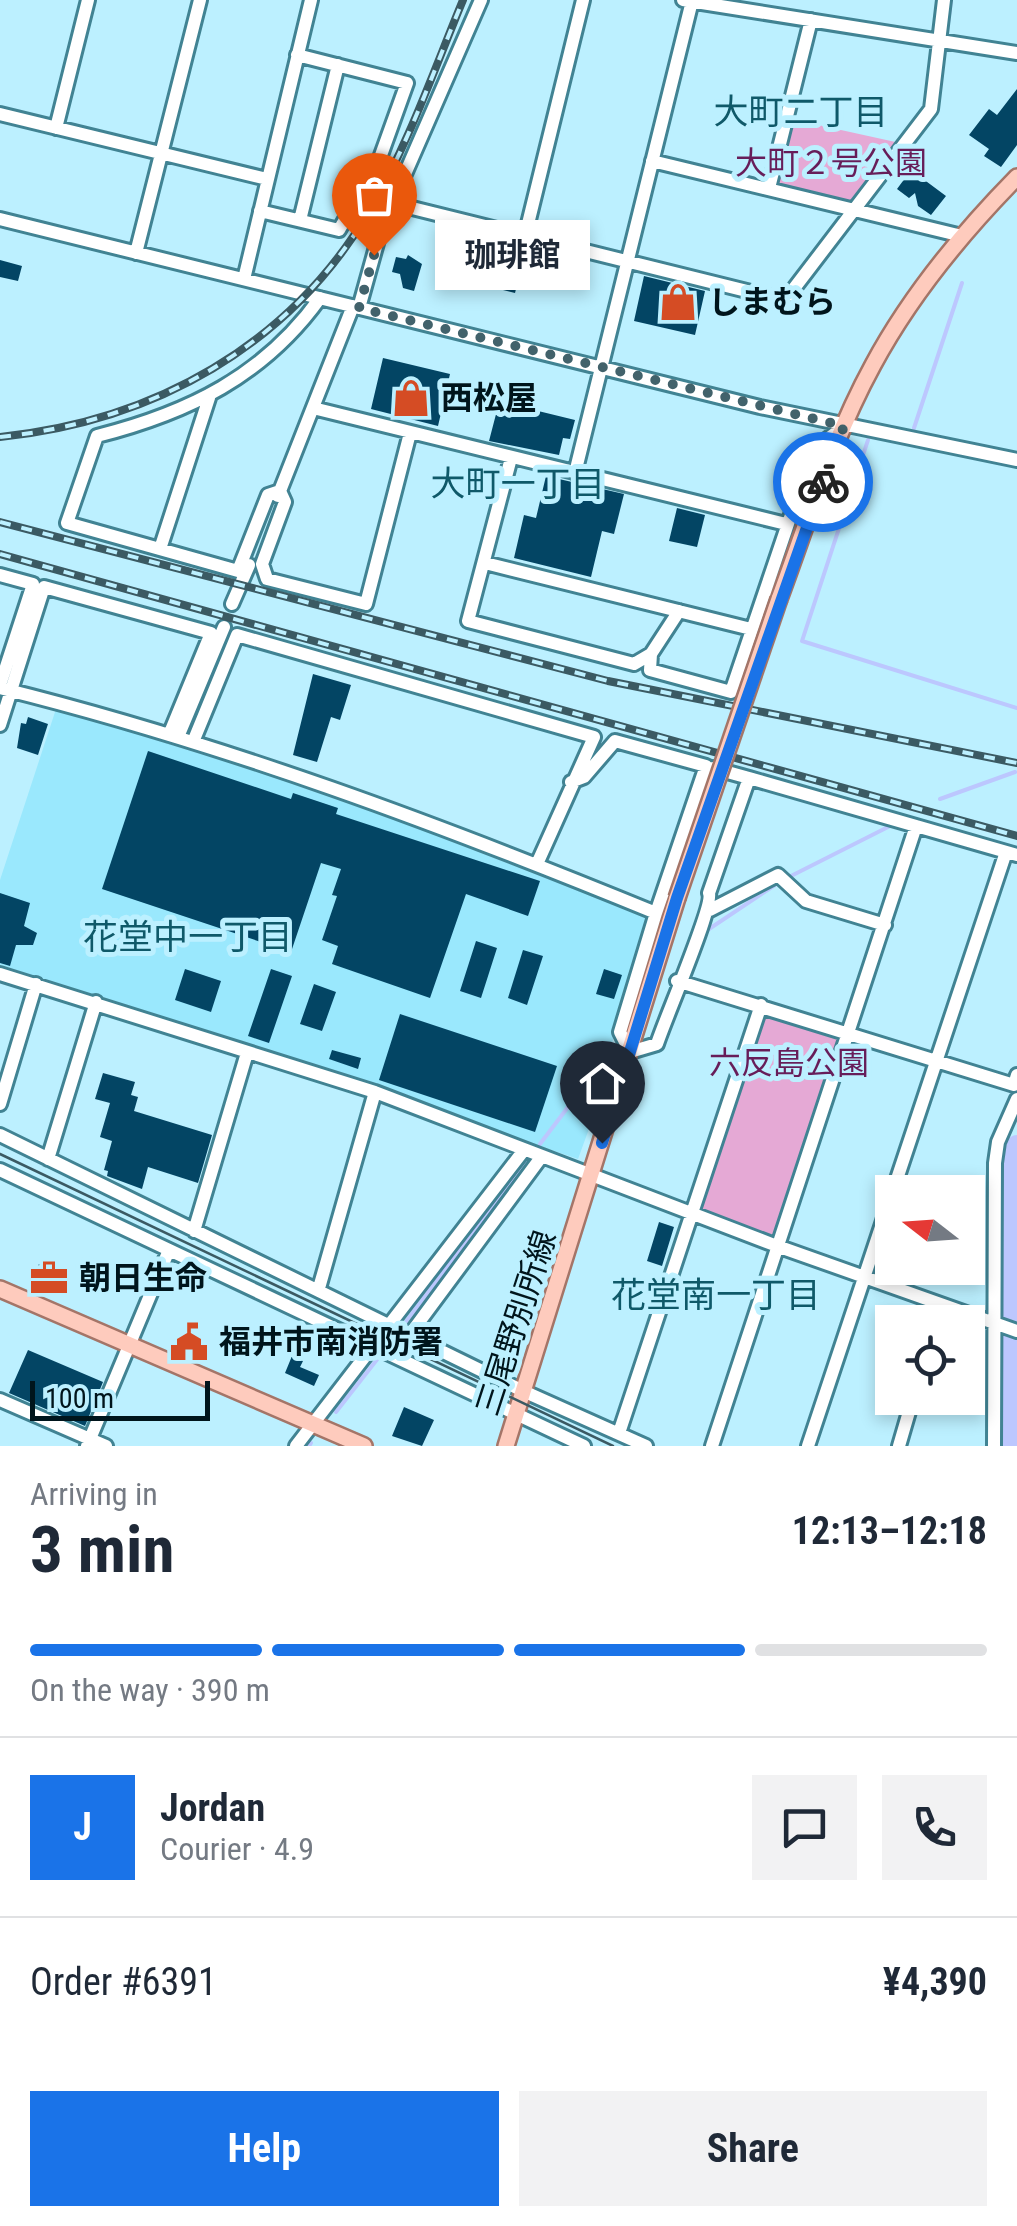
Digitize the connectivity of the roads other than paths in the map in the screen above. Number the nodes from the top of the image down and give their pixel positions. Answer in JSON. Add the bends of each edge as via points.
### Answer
{"nodes":[{"id":1,"x":88,"y":0,"type":"edge"},
{"id":2,"x":200,"y":0,"type":"edge"},
{"id":3,"x":311,"y":0,"type":"edge"},
{"id":4,"x":481,"y":0,"type":"edge"},
{"id":5,"x":582,"y":0,"type":"edge"},
{"id":6,"x":944,"y":0,"type":"edge"},
{"id":7,"x":687,"y":1,"type":"edge"},
{"id":8,"x":811,"y":20,"type":"junction"},
{"id":9,"x":938,"y":40,"type":"junction"},
{"id":10,"x":1017,"y":53,"type":"edge"},
{"id":11,"x":298,"y":55,"type":"junction"},
{"id":12,"x":338,"y":65,"type":"junction"},
{"id":13,"x":0,"y":114,"type":"edge"},
{"id":14,"x":56,"y":128,"type":"junction"},
{"id":15,"x":161,"y":154,"type":"junction"},
{"id":16,"x":652,"y":160,"type":"junction"},
{"id":17,"x":1017,"y":178,"type":"edge"},
{"id":18,"x":267,"y":179,"type":"junction"},
{"id":19,"x":769,"y":188,"type":"junction"},
{"id":20,"x":392,"y":204,"type":"junction"},
{"id":21,"x":854,"y":209,"type":"junction"},
{"id":22,"x":260,"y":211,"type":"junction"},
{"id":23,"x":0,"y":219,"type":"edge"},
{"id":24,"x":300,"y":220,"type":"junction"},
{"id":25,"x":525,"y":236,"type":"junction"},
{"id":26,"x":962,"y":236,"type":"junction"},
{"id":27,"x":136,"y":253,"type":"junction"},
{"id":28,"x":626,"y":262,"type":"junction"},
{"id":29,"x":244,"y":279,"type":"junction"},
{"id":30,"x":320,"y":298,"type":"junction"},
{"id":31,"x":356,"y":307,"type":"junction"},
{"id":32,"x":599,"y":367,"type":"junction"},
{"id":33,"x":209,"y":398,"type":"junction"},
{"id":34,"x":312,"y":408,"type":"junction"},
{"id":35,"x":844,"y":426,"type":"junction"},
{"id":36,"x":410,"y":433,"type":"junction"},
{"id":37,"x":511,"y":458,"type":"junction"},
{"id":38,"x":1017,"y":460,"type":"edge"},
{"id":39,"x":575,"y":473,"type":"junction"},
{"id":40,"x":280,"y":492,"type":"junction"},
{"id":41,"x":786,"y":524,"type":"junction"},
{"id":42,"x":160,"y":549,"type":"junction"},
{"id":43,"x":485,"y":563,"type":"junction"},
{"id":44,"x":0,"y":575,"type":"edge"},
{"id":45,"x":38,"y":586,"type":"junction"},
{"id":46,"x":232,"y":604,"type":"dead end"},
{"id":47,"x":679,"y":611,"type":"junction"},
{"id":48,"x":224,"y":628,"type":"dead end"},
{"id":49,"x":751,"y":629,"type":"junction"},
{"id":50,"x":650,"y":654,"type":"junction"},
{"id":51,"x":4,"y":688,"type":"edge"},
{"id":52,"x":0,"y":725,"type":"edge"},
{"id":53,"x":173,"y":736,"type":"junction"},
{"id":54,"x":194,"y":742,"type":"junction"},
{"id":55,"x":706,"y":766,"type":"junction"},
{"id":56,"x":749,"y":778,"type":"junction"},
{"id":57,"x":572,"y":782,"type":"junction"},
{"id":58,"x":916,"y":826,"type":"junction"},
{"id":59,"x":1011,"y":853,"type":"edge"},
{"id":60,"x":537,"y":864,"type":"junction"},
{"id":61,"x":710,"y":910,"type":"junction"},
{"id":62,"x":656,"y":914,"type":"junction"},
{"id":63,"x":885,"y":925,"type":"junction"},
{"id":64,"x":0,"y":974,"type":"edge"},
{"id":65,"x":678,"y":981,"type":"junction"},
{"id":66,"x":36,"y":984,"type":"junction"},
{"id":67,"x":96,"y":1002,"type":"junction"},
{"id":68,"x":762,"y":1005,"type":"junction"},
{"id":69,"x":850,"y":1034,"type":"junction"},
{"id":70,"x":630,"y":1052,"type":"junction"},
{"id":71,"x":247,"y":1053,"type":"junction"},
{"id":72,"x":933,"y":1060,"type":"junction"},
{"id":73,"x":1016,"y":1086,"type":"edge"},
{"id":74,"x":375,"y":1092,"type":"junction"},
{"id":75,"x":0,"y":1104,"type":"edge"},
{"id":76,"x":0,"y":1135,"type":"edge"},
{"id":77,"x":524,"y":1150,"type":"junction"},
{"id":78,"x":542,"y":1156,"type":"junction"},
{"id":79,"x":48,"y":1159,"type":"junction"},
{"id":80,"x":0,"y":1170,"type":"edge"},
{"id":81,"x":592,"y":1173,"type":"junction"},
{"id":82,"x":692,"y":1215,"type":"junction"},
{"id":83,"x":194,"y":1231,"type":"junction"},
{"id":84,"x":777,"y":1246,"type":"junction"},
{"id":85,"x":169,"y":1250,"type":"junction"},
{"id":86,"x":865,"y":1278,"type":"junction"},
{"id":87,"x":319,"y":1288,"type":"junction"},
{"id":88,"x":0,"y":1289,"type":"edge"},
{"id":89,"x":941,"y":1305,"type":"edge"},
{"id":90,"x":390,"y":1323,"type":"junction"},
{"id":91,"x":1005,"y":1328,"type":"edge"},
{"id":92,"x":410,"y":1333,"type":"junction"},
{"id":93,"x":130,"y":1344,"type":"junction"},
{"id":94,"x":373,"y":1347,"type":"junction"},
{"id":95,"x":523,"y":1391,"type":"junction"},
{"id":96,"x":0,"y":1400,"type":"edge"},
{"id":97,"x":516,"y":1414,"type":"junction"},
{"id":98,"x":908,"y":1415,"type":"edge"},
{"id":99,"x":312,"y":1424,"type":"junction"},
{"id":100,"x":619,"y":1434,"type":"junction"},
{"id":101,"x":89,"y":1443,"type":"edge"},
{"id":102,"x":106,"y":1446,"type":"edge"},
{"id":103,"x":296,"y":1446,"type":"edge"},
{"id":104,"x":364,"y":1446,"type":"edge"},
{"id":105,"x":506,"y":1446,"type":"edge"},
{"id":106,"x":584,"y":1446,"type":"edge"},
{"id":107,"x":646,"y":1446,"type":"edge"},
{"id":108,"x":712,"y":1446,"type":"edge"},
{"id":109,"x":808,"y":1446,"type":"edge"},
{"id":110,"x":899,"y":1446,"type":"edge"},
{"id":111,"x":994,"y":1446,"type":"edge"}],
"edges":[{"from":1,"to":14,"type":"street"},
{"from":2,"to":15,"type":"street"},
{"from":3,"to":11,"type":"street"},
{"from":4,"to":20,"type":"street"},
{"from":5,"to":25,"type":"street"},
{"from":6,"to":9,"type":"street"},
{"from":7,"to":8,"type":"street"},
{"from":7,"to":16,"type":"street"},
{"from":8,"to":9,"type":"street"},
{"from":8,"to":19,"type":"street"},
{"from":9,"to":10,"type":"street"},
{"from":9,"to":21,"type":"street","via":[[930,109]]},
{"from":11,"to":12,"type":"street"},
{"from":11,"to":18,"type":"street"},
{"from":12,"to":24,"type":"street"},
{"from":12,"to":24,"type":"street","via":[[407,82],[403,99],[380,158],[339,230]]},
{"from":13,"to":14,"type":"street"},
{"from":14,"to":15,"type":"street"},
{"from":15,"to":18,"type":"street"},
{"from":15,"to":27,"type":"street"},
{"from":16,"to":19,"type":"street"},
{"from":16,"to":28,"type":"street"},
{"from":17,"to":26,"type":"main road","name":"三尾野別所線"},
{"from":18,"to":22,"type":"street"},
{"from":19,"to":21,"type":"street"},
{"from":20,"to":25,"type":"street"},
{"from":20,"to":31,"type":"street"},
{"from":21,"to":26,"type":"street"},
{"from":21,"to":28,"type":"street","via":[[789,295],[775,298]]},
{"from":22,"to":24,"type":"street"},
{"from":22,"to":29,"type":"street"},
{"from":23,"to":27,"type":"street"},
{"from":25,"to":28,"type":"street"},
{"from":26,"to":35,"type":"main road","name":"三尾野別所線","via":[[873,364]]},
{"from":27,"to":29,"type":"street"},
{"from":28,"to":32,"type":"street"},
{"from":29,"to":30,"type":"street"},
{"from":30,"to":31,"type":"street"},
{"from":30,"to":33,"type":"street","via":[[305,320]]},
{"from":31,"to":32,"type":"street"},
{"from":31,"to":34,"type":"street"},
{"from":32,"to":35,"type":"street"},
{"from":32,"to":39,"type":"street"},
{"from":33,"to":42,"type":"street"},
{"from":33,"to":42,"type":"street","via":[[98,436],[66,522]]},
{"from":34,"to":36,"type":"street"},
{"from":34,"to":40,"type":"street"},
{"from":35,"to":38,"type":"street"},
{"from":35,"to":41,"type":"street","via":[[813,450]]},
{"from":35,"to":70,"type":"main road","name":"三尾野別所線","bridge":true,"via":[[779,599]]},
{"from":36,"to":37,"type":"street"},
{"from":36,"to":40,"type":"street","via":[[366,604],[267,579],[262,564],[286,502]]},
{"from":37,"to":39,"type":"street"},
{"from":37,"to":43,"type":"street"},
{"from":39,"to":41,"type":"street"},
{"from":40,"to":42,"type":"street","via":[[268,496],[238,571]]},
{"from":40,"to":46,"type":"street"},
{"from":41,"to":49,"type":"street"},
{"from":43,"to":47,"type":"street"},
{"from":43,"to":50,"type":"street","via":[[468,622],[634,664]]},
{"from":44,"to":45,"type":"street"},
{"from":45,"to":51,"type":"street"},
{"from":45,"to":53,"type":"street","via":[[211,633]]},
{"from":47,"to":49,"type":"street"},
{"from":47,"to":50,"type":"street"},
{"from":48,"to":53,"type":"street"},
{"from":49,"to":50,"type":"street","via":[[731,692],[650,670]]},
{"from":51,"to":52,"type":"street"},
{"from":51,"to":53,"type":"street"},
{"from":53,"to":54,"type":"street"},
{"from":54,"to":57,"type":"street","via":[[236,636],[594,738]]},
{"from":54,"to":60,"type":"street","via":[[380,802]]},
{"from":55,"to":56,"type":"street"},
{"from":55,"to":57,"type":"street","via":[[615,741],[584,778]]},
{"from":55,"to":62,"type":"street"},
{"from":56,"to":58,"type":"street"},
{"from":56,"to":61,"type":"street","via":[[709,893]]},
{"from":57,"to":60,"type":"street"},
{"from":58,"to":59,"type":"street"},
{"from":58,"to":63,"type":"street"},
{"from":59,"to":72,"type":"street"},
{"from":60,"to":62,"type":"street"},
{"from":61,"to":63,"type":"street","via":[[778,875],[806,902]]},
{"from":61,"to":65,"type":"street"},
{"from":62,"to":70,"type":"street","via":[[620,1032]]},
{"from":63,"to":69,"type":"street"},
{"from":64,"to":66,"type":"street"},
{"from":65,"to":68,"type":"street"},
{"from":65,"to":70,"type":"street","via":[[656,1044]]},
{"from":66,"to":67,"type":"street"},
{"from":66,"to":75,"type":"street"},
{"from":67,"to":71,"type":"street"},
{"from":67,"to":79,"type":"street"},
{"from":68,"to":69,"type":"street"},
{"from":68,"to":82,"type":"street"},
{"from":69,"to":72,"type":"street"},
{"from":69,"to":84,"type":"street"},
{"from":70,"to":81,"type":"main road","name":"三尾野別所線"},
{"from":71,"to":74,"type":"street"},
{"from":71,"to":83,"type":"street"},
{"from":72,"to":73,"type":"street"},
{"from":72,"to":86,"type":"street"},
{"from":73,"to":91,"type":"street","via":[[995,1163]]},
{"from":74,"to":77,"type":"street"},
{"from":74,"to":87,"type":"street"},
{"from":76,"to":79,"type":"street"},
{"from":77,"to":78,"type":"street"},
{"from":77,"to":90,"type":"street"},
{"from":78,"to":81,"type":"street"},
{"from":78,"to":92,"type":"street"},
{"from":79,"to":83,"type":"street"},
{"from":80,"to":85,"type":"street"},
{"from":81,"to":82,"type":"street"},
{"from":81,"to":95,"type":"main road","name":"三尾野別所線"},
{"from":82,"to":84,"type":"street"},
{"from":82,"to":100,"type":"street"},
{"from":83,"to":87,"type":"street"},
{"from":84,"to":86,"type":"street"},
{"from":84,"to":108,"type":"street"},
{"from":85,"to":93,"type":"street"},
{"from":85,"to":94,"type":"street"},
{"from":86,"to":89,"type":"street"},
{"from":86,"to":109,"type":"street"},
{"from":87,"to":90,"type":"street"},
{"from":88,"to":93,"type":"main road"},
{"from":90,"to":92,"type":"street"},
{"from":90,"to":94,"type":"street"},
{"from":91,"to":111,"type":"street"},
{"from":92,"to":95,"type":"street"},
{"from":93,"to":99,"type":"main road"},
{"from":93,"to":101,"type":"street"},
{"from":94,"to":97,"type":"street"},
{"from":94,"to":99,"type":"street"},
{"from":95,"to":97,"type":"main road","name":"三尾野別所線"},
{"from":95,"to":100,"type":"street"},
{"from":96,"to":101,"type":"street"},
{"from":97,"to":105,"type":"main road","name":"三尾野別所線"},
{"from":97,"to":106,"type":"street"},
{"from":98,"to":110,"type":"street"},
{"from":99,"to":103,"type":"street"},
{"from":99,"to":104,"type":"main road"},
{"from":100,"to":107,"type":"street"},
{"from":101,"to":102,"type":"street"}]}
